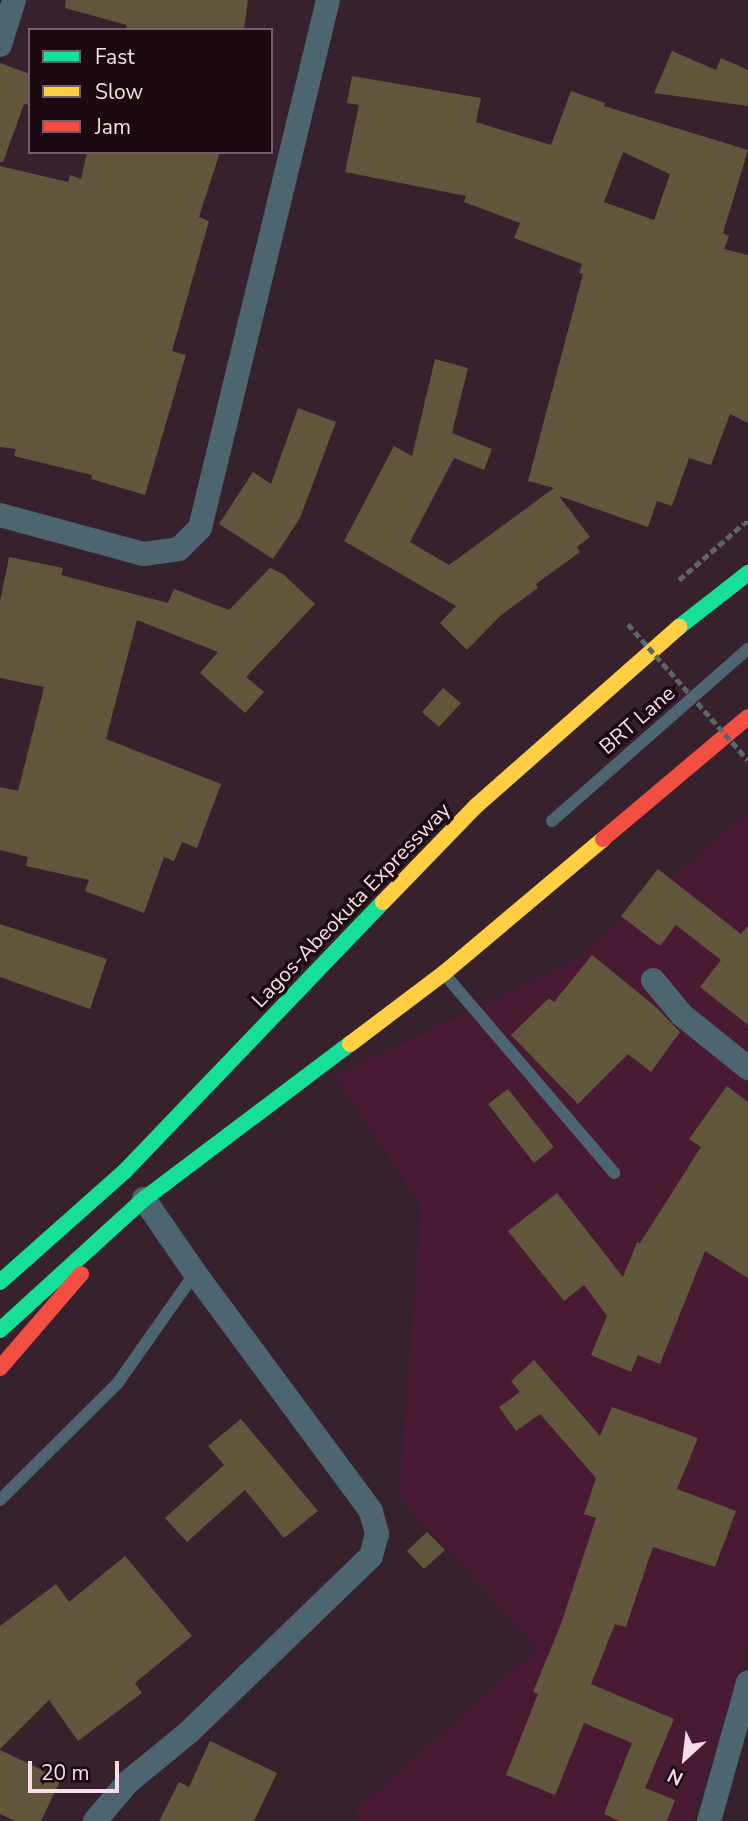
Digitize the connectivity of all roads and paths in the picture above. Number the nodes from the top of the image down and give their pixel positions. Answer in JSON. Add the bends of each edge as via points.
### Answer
{"nodes":[{"id":1,"x":14,"y":0,"type":"edge"},
{"id":2,"x":328,"y":0,"type":"edge"},
{"id":3,"x":0,"y":45,"type":"edge"},
{"id":4,"x":0,"y":515,"type":"edge"},
{"id":5,"x":748,"y":523,"type":"edge"},
{"id":6,"x":748,"y":573,"type":"edge"},
{"id":7,"x":676,"y":582,"type":"dead end"},
{"id":8,"x":638,"y":615,"type":"dead end"},
{"id":9,"x":748,"y":649,"type":"edge"},
{"id":10,"x":748,"y":717,"type":"edge"},
{"id":11,"x":748,"y":760,"type":"edge"},
{"id":12,"x":552,"y":821,"type":"dead end"},
{"id":13,"x":444,"y":973,"type":"junction"},
{"id":14,"x":653,"y":980,"type":"dead end"},
{"id":15,"x":748,"y":1068,"type":"edge"},
{"id":16,"x":124,"y":1172,"type":"junction"},
{"id":17,"x":614,"y":1173,"type":"dead end"},
{"id":18,"x":144,"y":1199,"type":"junction"},
{"id":19,"x":0,"y":1269,"type":"edge"},
{"id":20,"x":195,"y":1273,"type":"junction"},
{"id":21,"x":0,"y":1282,"type":"edge"},
{"id":22,"x":0,"y":1330,"type":"edge"},
{"id":23,"x":0,"y":1368,"type":"edge"},
{"id":24,"x":0,"y":1500,"type":"edge"},
{"id":25,"x":748,"y":1682,"type":"edge"},
{"id":26,"x":95,"y":1821,"type":"edge"},
{"id":27,"x":709,"y":1821,"type":"edge"}],
"edges":[{"from":1,"to":3,"type":"street"},
{"from":2,"to":4,"type":"street","via":[[200,528],[179,550],[144,554]]},
{"from":5,"to":7,"type":"path"},
{"from":6,"to":16,"type":"main road","name":"Lagos-Abeokuta Expressway","via":[[664,638],[476,806]]},
{"from":8,"to":11,"type":"path","bridge":true,"via":[[628,624]]},
{"from":9,"to":12,"type":"lane","name":"BRT Lane"},
{"from":10,"to":13,"type":"main road"},
{"from":13,"to":17,"type":"lane"},
{"from":13,"to":18,"type":"main road"},
{"from":14,"to":15,"type":"street","via":[[682,1015]]},
{"from":16,"to":19,"type":"main road"},
{"from":16,"to":21,"type":"main road","name":"Lagos-Abeokuta Expressway"},
{"from":18,"to":20,"type":"street"},
{"from":18,"to":22,"type":"main road"},
{"from":18,"to":23,"type":"main road"},
{"from":20,"to":24,"type":"lane","via":[[117,1384]]},
{"from":20,"to":26,"type":"street","via":[[371,1511],[377,1534],[371,1556],[189,1732],[128,1782]]},
{"from":25,"to":27,"type":"street"}]}
